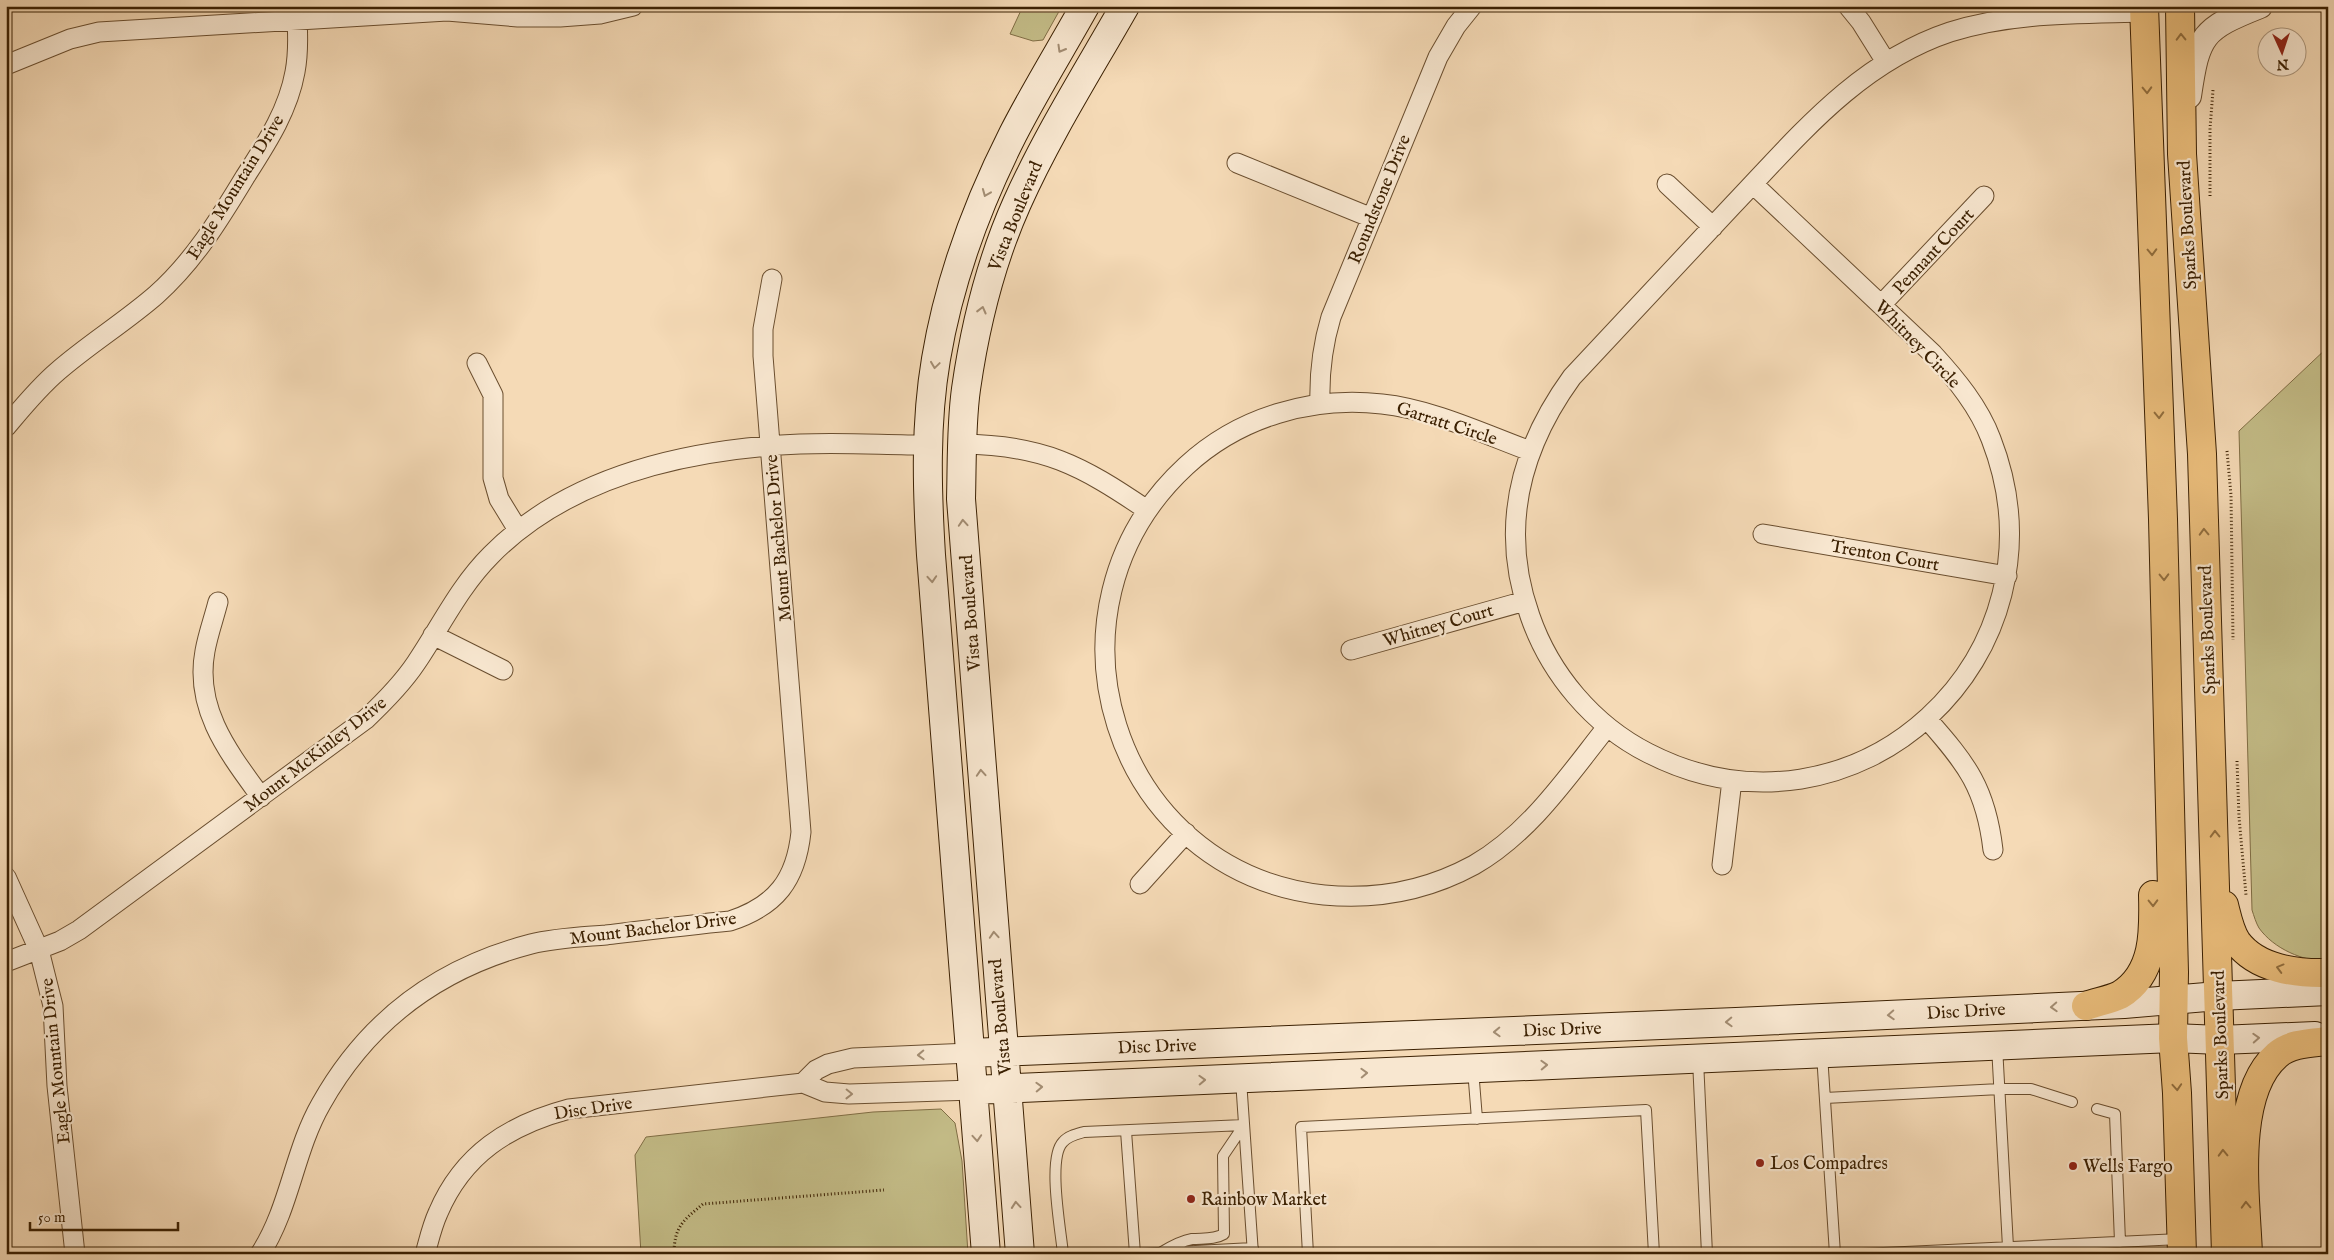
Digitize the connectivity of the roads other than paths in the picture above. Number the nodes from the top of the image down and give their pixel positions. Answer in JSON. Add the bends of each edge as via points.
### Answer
{"nodes":[{"id":1,"x":633,"y":6,"type":"edge"},
{"id":2,"x":1085,"y":6,"type":"edge"},
{"id":3,"x":1125,"y":6,"type":"edge"},
{"id":4,"x":1472,"y":6,"type":"edge"},
{"id":5,"x":1848,"y":6,"type":"edge"},
{"id":6,"x":2180,"y":6,"type":"edge"},
{"id":7,"x":2260,"y":6,"type":"edge"},
{"id":8,"x":2147,"y":8,"type":"edge"},
{"id":9,"x":296,"y":13,"type":"edge"},
{"id":10,"x":1886,"y":62,"type":"junction"},
{"id":11,"x":6,"y":65,"type":"edge"},
{"id":12,"x":2182,"y":142,"type":"junction"},
{"id":13,"x":1237,"y":162,"type":"dead end"},
{"id":14,"x":1667,"y":184,"type":"dead end"},
{"id":15,"x":1753,"y":184,"type":"junction"},
{"id":16,"x":1984,"y":196,"type":"dead end"},
{"id":17,"x":1372,"y":218,"type":"junction"},
{"id":18,"x":1713,"y":227,"type":"junction"},
{"id":19,"x":965,"y":247,"type":"junction"},
{"id":20,"x":772,"y":279,"type":"dead end"},
{"id":21,"x":1881,"y":306,"type":"junction"},
{"id":22,"x":2196,"y":357,"type":"junction"},
{"id":23,"x":478,"y":363,"type":"dead end"},
{"id":24,"x":1320,"y":404,"type":"junction"},
{"id":25,"x":6,"y":427,"type":"edge"},
{"id":26,"x":962,"y":444,"type":"junction"},
{"id":27,"x":928,"y":445,"type":"junction"},
{"id":28,"x":771,"y":446,"type":"junction"},
{"id":29,"x":1530,"y":450,"type":"junction"},
{"id":30,"x":1147,"y":510,"type":"junction"},
{"id":31,"x":518,"y":530,"type":"junction"},
{"id":32,"x":1763,"y":534,"type":"dead end"},
{"id":33,"x":2007,"y":576,"type":"junction"},
{"id":34,"x":1525,"y":601,"type":"junction"},
{"id":35,"x":218,"y":602,"type":"dead end"},
{"id":36,"x":433,"y":635,"type":"junction"},
{"id":37,"x":1351,"y":650,"type":"dead end"},
{"id":38,"x":503,"y":670,"type":"dead end"},
{"id":39,"x":2167,"y":715,"type":"junction"},
{"id":40,"x":1927,"y":719,"type":"junction"},
{"id":41,"x":1607,"y":727,"type":"junction"},
{"id":42,"x":1732,"y":780,"type":"junction"},
{"id":43,"x":261,"y":797,"type":"junction"},
{"id":44,"x":1186,"y":833,"type":"junction"},
{"id":45,"x":1993,"y":850,"type":"dead end"},
{"id":46,"x":1722,"y":864,"type":"dead end"},
{"id":47,"x":2216,"y":872,"type":"junction"},
{"id":48,"x":6,"y":877,"type":"edge"},
{"id":49,"x":1140,"y":884,"type":"dead end"},
{"id":50,"x":39,"y":950,"type":"junction"},
{"id":51,"x":6,"y":962,"type":"edge"},
{"id":52,"x":2328,"y":973,"type":"edge"},
{"id":53,"x":2328,"y":992,"type":"edge"},
{"id":54,"x":2218,"y":996,"type":"junction"},
{"id":55,"x":2172,"y":999,"type":"junction"},
{"id":56,"x":2086,"y":1006,"type":"junction"},
{"id":57,"x":2328,"y":1035,"type":"edge"},
{"id":58,"x":2173,"y":1038,"type":"junction"},
{"id":59,"x":2220,"y":1040,"type":"junction"},
{"id":60,"x":2328,"y":1041,"type":"edge"},
{"id":61,"x":1997,"y":1046,"type":"junction"},
{"id":62,"x":1003,"y":1052,"type":"junction"},
{"id":63,"x":970,"y":1053,"type":"junction"},
{"id":64,"x":1822,"y":1053,"type":"junction"},
{"id":65,"x":1698,"y":1058,"type":"junction"},
{"id":66,"x":1473,"y":1068,"type":"junction"},
{"id":67,"x":1240,"y":1078,"type":"junction"},
{"id":68,"x":803,"y":1083,"type":"junction"},
{"id":69,"x":1006,"y":1088,"type":"junction"},
{"id":70,"x":2000,"y":1088,"type":"junction"},
{"id":71,"x":973,"y":1090,"type":"junction"},
{"id":72,"x":1825,"y":1098,"type":"junction"},
{"id":73,"x":2072,"y":1102,"type":"dead end"},
{"id":74,"x":2097,"y":1109,"type":"dead end"},
{"id":75,"x":1477,"y":1119,"type":"junction"},
{"id":76,"x":1244,"y":1125,"type":"junction"},
{"id":77,"x":1126,"y":1131,"type":"junction"},
{"id":78,"x":2120,"y":1242,"type":"junction"},
{"id":79,"x":2182,"y":1246,"type":"edge"},
{"id":80,"x":2008,"y":1247,"type":"junction"},
{"id":81,"x":1253,"y":1251,"type":"edge"},
{"id":82,"x":1982,"y":1251,"type":"edge"},
{"id":83,"x":1162,"y":1252,"type":"junction"},
{"id":84,"x":76,"y":1254,"type":"edge"},
{"id":85,"x":260,"y":1254,"type":"edge"},
{"id":86,"x":424,"y":1254,"type":"edge"},
{"id":87,"x":986,"y":1254,"type":"edge"},
{"id":88,"x":1020,"y":1254,"type":"edge"},
{"id":89,"x":1063,"y":1254,"type":"edge"},
{"id":90,"x":1137,"y":1254,"type":"edge"},
{"id":91,"x":1308,"y":1254,"type":"edge"},
{"id":92,"x":1654,"y":1254,"type":"edge"},
{"id":93,"x":1707,"y":1254,"type":"edge"},
{"id":94,"x":1835,"y":1254,"type":"edge"},
{"id":95,"x":1862,"y":1254,"type":"edge"},
{"id":96,"x":2226,"y":1254,"type":"edge"},
{"id":97,"x":2248,"y":1254,"type":"edge"}],
"edges":[{"from":1,"to":9,"type":"street","via":[[600,14],[560,17],[518,17],[447,10]]},
{"from":2,"to":19,"type":"main road","name":"Vista Boulevard","one_way":true,"via":[[1013,134]]},
{"from":26,"to":3,"type":"main road","name":"Vista Boulevard","one_way":true,"via":[[966,388],[975,336],[987,287],[1017,204],[1044,146]]},
{"from":4,"to":17,"type":"street","name":"Roundstone Drive","via":[[1438,57]]},
{"from":5,"to":10,"type":"street"},
{"from":12,"to":6,"type":"main road","name":"Sparks Boulevard","one_way":true},
{"from":7,"to":12,"type":"street","via":[[2216,26],[2205,36],[2193,68]]},
{"from":8,"to":10,"type":"street","name":"Whitney Circle","via":[[2026,16],[1988,22],[1911,48]]},
{"from":8,"to":22,"type":"main road","via":[[2162,32],[2170,220]]},
{"from":8,"to":39,"type":"main road","name":"Sparks Boulevard","one_way":true},
{"from":9,"to":11,"type":"street","via":[[99,32],[70,39]]},
{"from":9,"to":25,"type":"street","name":"Eagle Mountain Drive","via":[[296,72],[289,98],[276,126],[206,240],[156,296],[57,372]]},
{"from":10,"to":15,"type":"street","name":"Whitney Circle","via":[[1822,111]]},
{"from":12,"to":22,"type":"main road","name":"Sparks Boulevard"},
{"from":13,"to":17,"type":"street"},
{"from":14,"to":18,"type":"street"},
{"from":15,"to":18,"type":"street","name":"Whitney Circle"},
{"from":15,"to":21,"type":"street","name":"Whitney Circle"},
{"from":16,"to":21,"type":"street","name":"Pennant Court"},
{"from":17,"to":24,"type":"street","name":"Roundstone Drive","via":[[1331,317],[1323,345],[1319,374]]},
{"from":18,"to":29,"type":"street","name":"Whitney Circle","via":[[1572,377],[1552,404]]},
{"from":19,"to":26,"type":"main road","via":[[966,286],[945,440],[950,444]]},
{"from":19,"to":27,"type":"main road","name":"Vista Boulevard","one_way":true,"via":[[948,301],[936,359]]},
{"from":20,"to":28,"type":"street","name":"Mount Bachelor Drive","via":[[763,329]]},
{"from":21,"to":33,"type":"street","name":"Whitney Circle","via":[[1953,375],[1990,436],[2009,505]]},
{"from":47,"to":22,"type":"main road","name":"Sparks Boulevard","one_way":true},
{"from":23,"to":31,"type":"street","via":[[493,395],[493,478],[498,499]]},
{"from":24,"to":29,"type":"street","name":"Garratt Circle","via":[[1385,404],[1419,411]]},
{"from":24,"to":30,"type":"street","name":"Garratt Circle","via":[[1256,421],[1227,436],[1198,455],[1171,480]]},
{"from":26,"to":30,"type":"street","via":[[1000,445],[1066,461],[1098,476]]},
{"from":62,"to":26,"type":"main road","name":"Vista Boulevard","one_way":true,"via":[[961,499]]},
{"from":27,"to":28,"type":"street","name":"Mount McKinley Drive"},
{"from":27,"to":63,"type":"main road","name":"Vista Boulevard","one_way":true,"via":[[932,582]]},
{"from":28,"to":31,"type":"street","name":"Mount McKinley Drive","via":[[658,465],[606,481],[567,498]]},
{"from":28,"to":85,"type":"street","name":"Mount Bachelor Drive","via":[[801,832],[799,853],[782,888],[766,904],[730,921],[534,944],[496,954],[424,990],[368,1037],[342,1069],[305,1138],[277,1223]]},
{"from":29,"to":34,"type":"street","name":"Whitney Circle","via":[[1520,485],[1516,522],[1517,559]]},
{"from":30,"to":44,"type":"street","name":"Garratt Circle","via":[[1129,540],[1115,575],[1107,611],[1106,684],[1114,721],[1128,755],[1166,814]]},
{"from":31,"to":36,"type":"street","name":"Mount McKinley Drive","via":[[465,584]]},
{"from":32,"to":33,"type":"street","name":"Trenton Court"},
{"from":33,"to":40,"type":"street","name":"Whitney Circle","via":[[1988,639],[1949,698]]},
{"from":34,"to":37,"type":"street","name":"Whitney Court"},
{"from":34,"to":41,"type":"street","name":"Whitney Circle","via":[[1536,634],[1553,666],[1574,694]]},
{"from":35,"to":43,"type":"street","via":[[205,652],[203,678],[207,704],[228,752]]},
{"from":36,"to":38,"type":"street"},
{"from":36,"to":43,"type":"street","name":"Mount McKinley Drive","via":[[393,694],[366,719]]},
{"from":39,"to":55,"type":"main road","name":"Sparks Boulevard"},
{"from":39,"to":56,"type":"main road","one_way":true,"via":[[2152,840],[2152,947],[2141,973],[2130,987],[2119,996]]},
{"from":40,"to":42,"type":"street","name":"Whitney Circle","via":[[1894,744],[1832,772],[1766,782]]},
{"from":40,"to":45,"type":"street","via":[[1970,771],[1990,822]]},
{"from":41,"to":42,"type":"street","name":"Whitney Circle","via":[[1663,761]]},
{"from":41,"to":44,"type":"street","name":"Garratt Circle","via":[[1544,805],[1504,844],[1474,865],[1442,880],[1409,890],[1342,897],[1292,889],[1244,872]]},
{"from":42,"to":46,"type":"street"},
{"from":43,"to":50,"type":"street","name":"Mount McKinley Drive","via":[[79,930]]},
{"from":44,"to":49,"type":"street"},
{"from":52,"to":47,"type":"main road","one_way":true,"via":[[2295,972],[2272,966],[2237,942]]},
{"from":47,"to":54,"type":"main road","name":"Sparks Boulevard"},
{"from":48,"to":50,"type":"street","name":"Eagle Mountain Drive"},
{"from":50,"to":51,"type":"street","name":"Mount McKinley Drive"},
{"from":50,"to":84,"type":"street","name":"Eagle Mountain Drive","via":[[53,1006]]},
{"from":53,"to":54,"type":"main road","name":"Disc Drive"},
{"from":54,"to":55,"type":"main road","name":"Disc Drive"},
{"from":54,"to":59,"type":"main road","name":"Sparks Boulevard"},
{"from":55,"to":56,"type":"main road","name":"Disc Drive"},
{"from":55,"to":58,"type":"main road","name":"Sparks Boulevard"},
{"from":56,"to":62,"type":"main road","name":"Disc Drive","one_way":true},
{"from":59,"to":57,"type":"main road","name":"Disc Drive","one_way":true},
{"from":58,"to":59,"type":"main road","name":"Disc Drive"},
{"from":58,"to":61,"type":"main road","name":"Disc Drive"},
{"from":58,"to":79,"type":"main road","name":"Sparks Boulevard","one_way":true},
{"from":96,"to":59,"type":"main road","name":"Sparks Boulevard","one_way":true},
{"from":97,"to":60,"type":"main road","one_way":true,"via":[[2244,1143],[2254,1093],[2262,1073],[2277,1054],[2295,1046]]},
{"from":61,"to":64,"type":"main road","name":"Disc Drive"},
{"from":61,"to":70,"type":"lane"},
{"from":62,"to":63,"type":"main road","name":"Disc Drive"},
{"from":62,"to":69,"type":"main road","name":"Vista Boulevard"},
{"from":63,"to":68,"type":"street","name":"Disc Drive","one_way":true,"via":[[853,1058],[828,1064]]},
{"from":63,"to":71,"type":"main road","name":"Vista Boulevard"},
{"from":64,"to":65,"type":"main road","name":"Disc Drive"},
{"from":64,"to":72,"type":"lane"},
{"from":66,"to":65,"type":"main road","name":"Disc Drive","one_way":true},
{"from":65,"to":93,"type":"lane"},
{"from":67,"to":66,"type":"main road","name":"Disc Drive","one_way":true},
{"from":66,"to":75,"type":"lane"},
{"from":69,"to":67,"type":"main road","name":"Disc Drive","one_way":true},
{"from":67,"to":76,"type":"lane"},
{"from":68,"to":71,"type":"street","name":"Disc Drive","one_way":true,"via":[[825,1092],[849,1094]]},
{"from":68,"to":86,"type":"street","name":"Disc Drive","via":[[569,1108],[539,1117],[511,1130],[467,1166],[438,1214]]},
{"from":69,"to":71,"type":"main road","name":"Disc Drive"},
{"from":88,"to":69,"type":"main road","name":"Vista Boulevard","one_way":true},
{"from":70,"to":72,"type":"lane"},
{"from":70,"to":73,"type":"lane","via":[[2031,1089]]},
{"from":70,"to":80,"type":"lane"},
{"from":71,"to":87,"type":"main road","name":"Vista Boulevard","one_way":true},
{"from":72,"to":94,"type":"lane"},
{"from":74,"to":78,"type":"lane","via":[[2115,1114]]},
{"from":75,"to":91,"type":"lane","via":[[1301,1127]]},
{"from":75,"to":92,"type":"lane","via":[[1646,1110]]},
{"from":76,"to":77,"type":"lane"},
{"from":76,"to":81,"type":"lane"},
{"from":76,"to":83,"type":"lane","via":[[1223,1156],[1224,1234],[1217,1238],[1177,1243]]},
{"from":77,"to":89,"type":"lane","via":[[1084,1132],[1062,1143],[1056,1156],[1055,1174]]},
{"from":77,"to":90,"type":"lane"},
{"from":78,"to":79,"type":"lane"},
{"from":78,"to":80,"type":"lane"},
{"from":80,"to":82,"type":"lane"},
{"from":81,"to":83,"type":"lane"},
{"from":82,"to":95,"type":"lane"},
{"from":83,"to":90,"type":"lane"}]}
